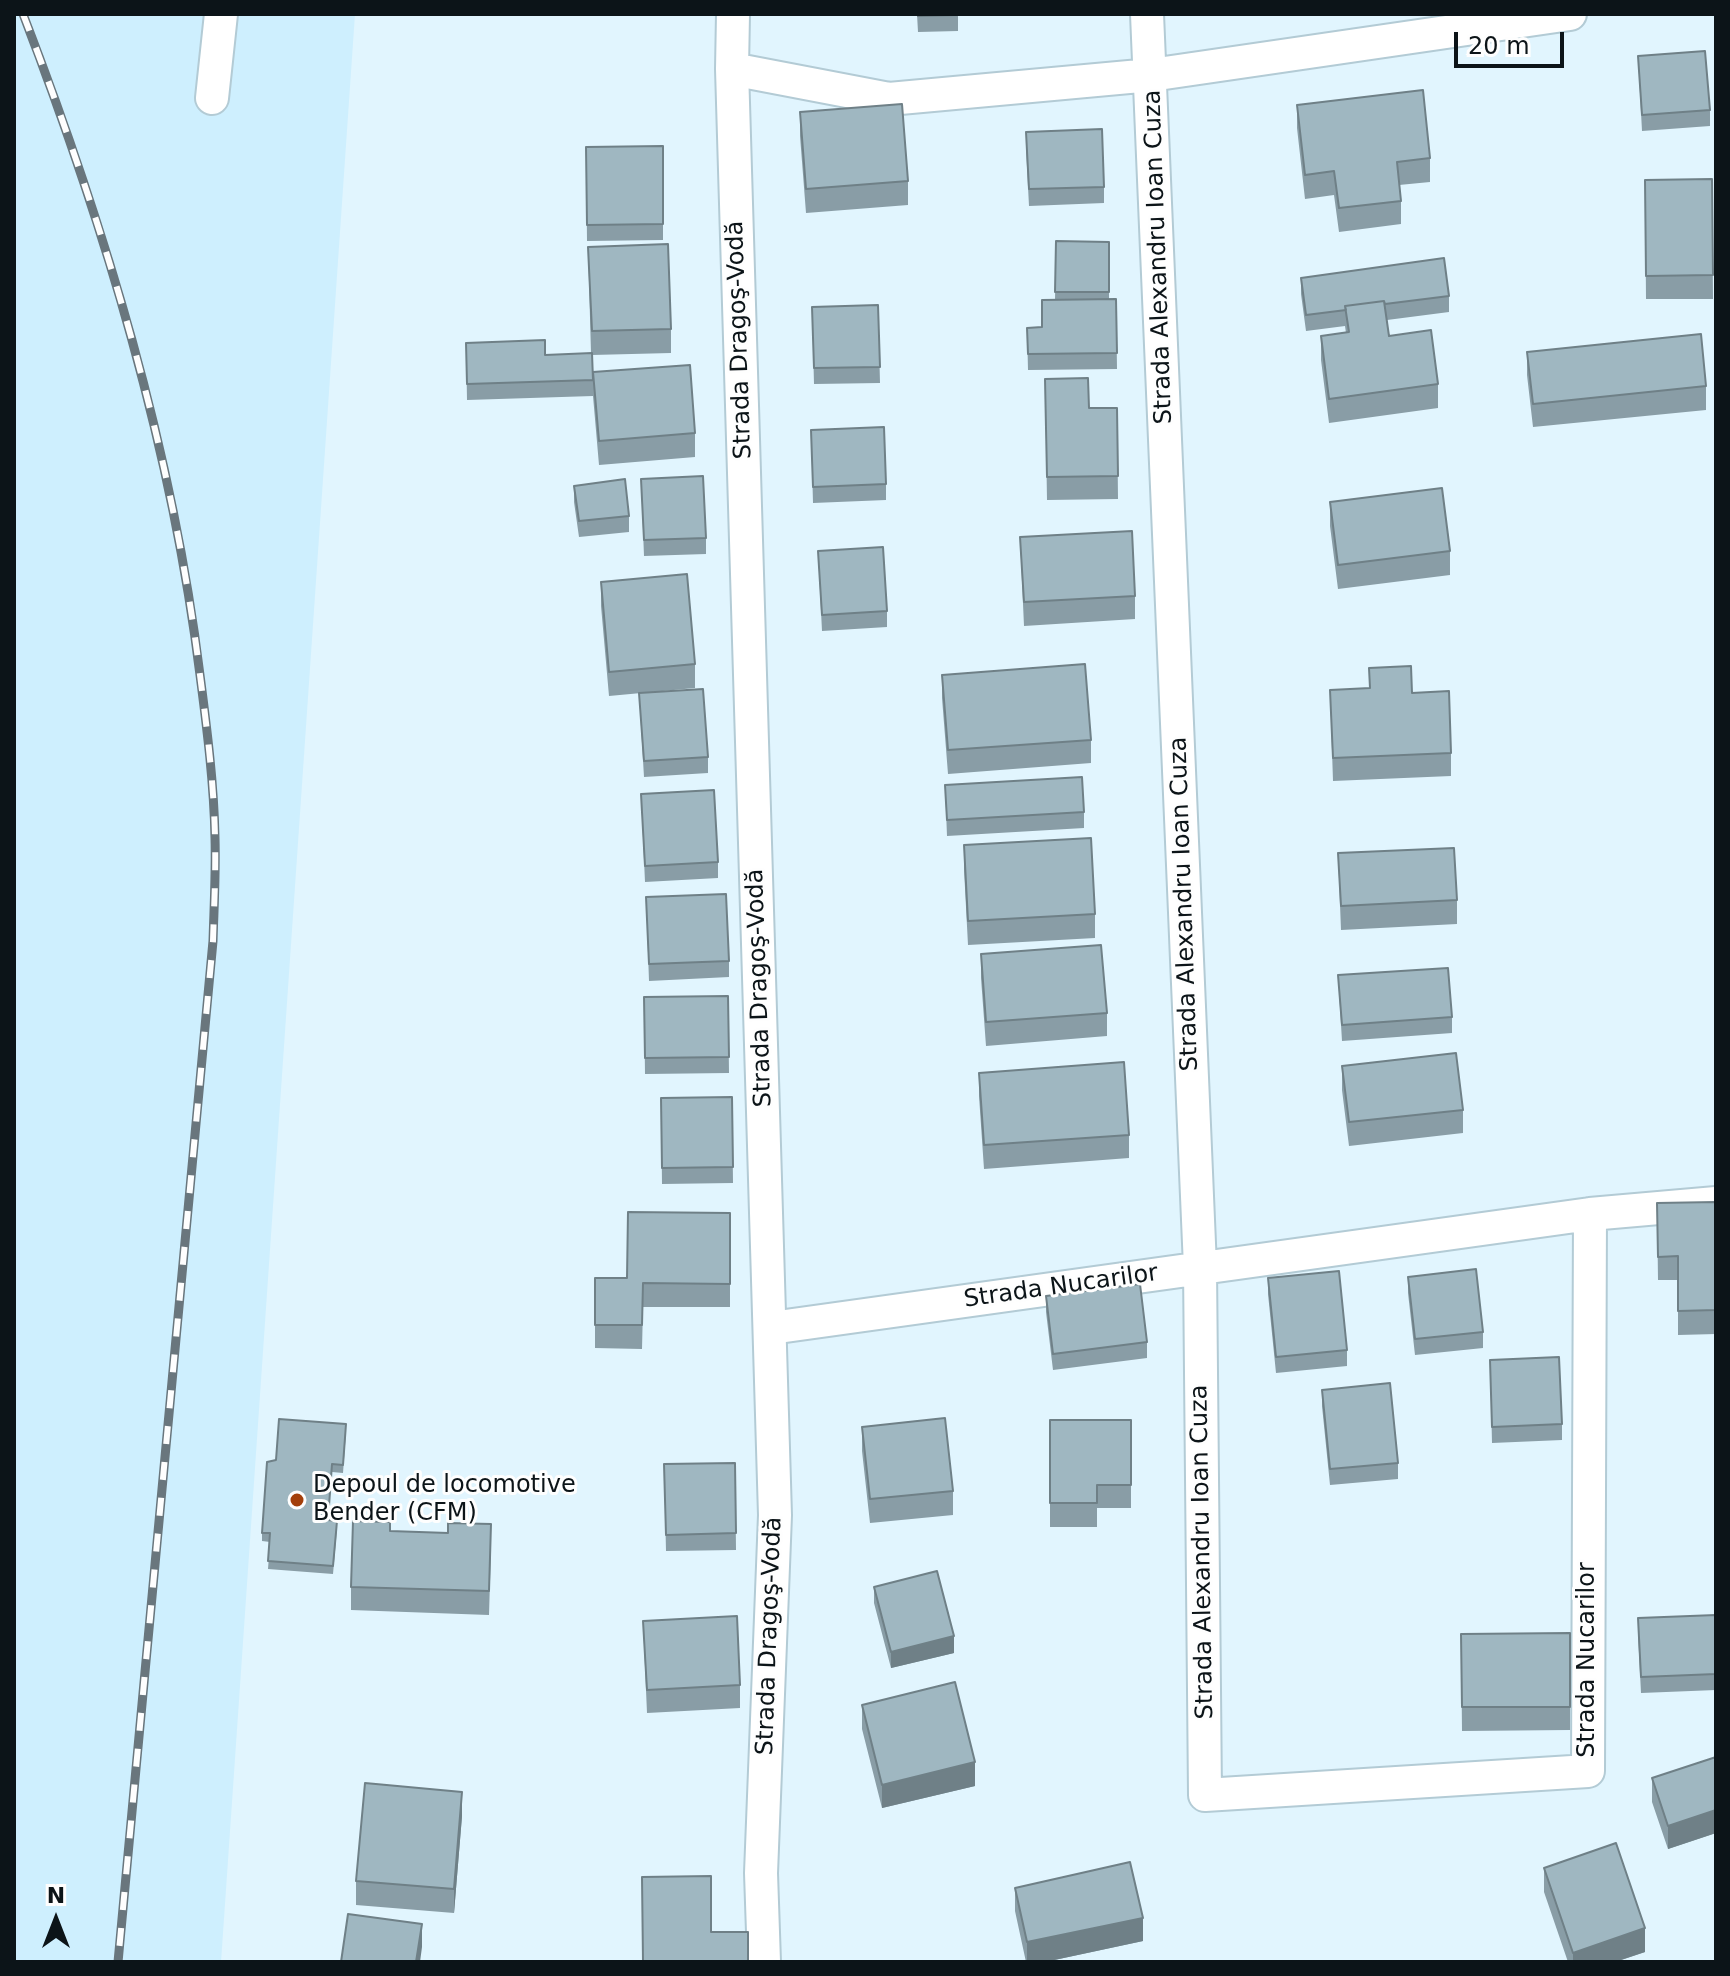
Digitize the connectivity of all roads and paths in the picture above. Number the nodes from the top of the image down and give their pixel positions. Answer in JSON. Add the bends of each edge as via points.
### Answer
{"nodes":[{"id":1,"x":221,"y":14,"type":"edge"},
{"id":2,"x":733,"y":14,"type":"edge"},
{"id":3,"x":1147,"y":14,"type":"edge"},
{"id":4,"x":1570,"y":14,"type":"edge"},
{"id":5,"x":732,"y":69,"type":"junction"},
{"id":6,"x":1151,"y":75,"type":"junction"},
{"id":7,"x":212,"y":98,"type":"dead end"},
{"id":8,"x":1716,"y":1203,"type":"edge"},
{"id":9,"x":1590,"y":1214,"type":"junction"},
{"id":10,"x":1200,"y":1267,"type":"junction"},
{"id":11,"x":771,"y":1328,"type":"junction"},
{"id":12,"x":1205,"y":1795,"type":"joint"},
{"id":13,"x":764,"y":1962,"type":"edge"}],
"edges":[{"from":1,"to":7,"type":"street"},
{"from":2,"to":5,"type":"street","name":"Strada Dragoş-Vodă"},
{"from":3,"to":6,"type":"street","name":"Strada Alexandru Ioan Cuza"},
{"from":4,"to":6,"type":"street"},
{"from":5,"to":6,"type":"street","via":[[889,99]]},
{"from":5,"to":11,"type":"street","name":"Strada Dragoş-Vodă"},
{"from":6,"to":10,"type":"street","name":"Strada Alexandru Ioan Cuza"},
{"from":8,"to":9,"type":"street","name":"Strada Nucarilor"},
{"from":9,"to":10,"type":"street","name":"Strada Nucarilor"},
{"from":9,"to":12,"type":"street","name":"Strada Nucarilor","via":[[1588,1771]]},
{"from":10,"to":11,"type":"street","name":"Strada Nucarilor"},
{"from":10,"to":12,"type":"street","name":"Strada Alexandru Ioan Cuza"},
{"from":11,"to":13,"type":"street","name":"Strada Dragoş-Vodă","via":[[775,1515],[761,1873]]}]}
